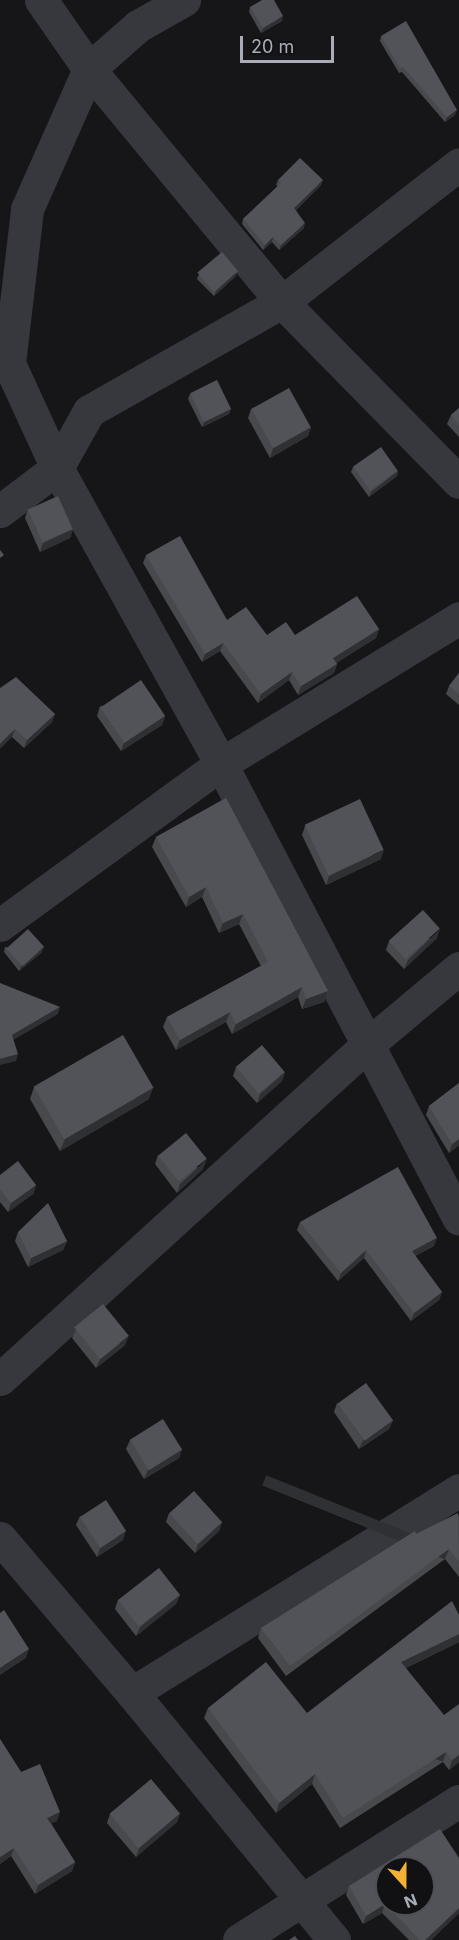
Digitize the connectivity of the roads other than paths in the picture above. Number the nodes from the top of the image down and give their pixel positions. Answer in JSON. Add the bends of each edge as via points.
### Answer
{"nodes":[{"id":1,"x":41,"y":0,"type":"edge"},
{"id":2,"x":184,"y":0,"type":"edge"},
{"id":3,"x":89,"y":69,"type":"junction"},
{"id":4,"x":459,"y":164,"type":"edge"},
{"id":5,"x":282,"y":302,"type":"junction"},
{"id":6,"x":4,"y":354,"type":"edge"},
{"id":7,"x":57,"y":468,"type":"junction"},
{"id":8,"x":459,"y":482,"type":"edge"},
{"id":9,"x":0,"y":511,"type":"edge"},
{"id":10,"x":459,"y":618,"type":"edge"},
{"id":11,"x":221,"y":764,"type":"junction"},
{"id":12,"x":0,"y":925,"type":"edge"},
{"id":13,"x":459,"y":968,"type":"edge"},
{"id":14,"x":367,"y":1045,"type":"junction"},
{"id":15,"x":459,"y":1219,"type":"edge"},
{"id":16,"x":0,"y":1378,"type":"edge"},
{"id":17,"x":459,"y":1490,"type":"edge"},
{"id":18,"x":0,"y":1538,"type":"edge"},
{"id":19,"x":132,"y":1693,"type":"junction"},
{"id":20,"x":459,"y":1801,"type":"edge"},
{"id":21,"x":303,"y":1898,"type":"junction"},
{"id":22,"x":239,"y":1940,"type":"edge"},
{"id":23,"x":334,"y":1940,"type":"edge"}],
"edges":[{"from":1,"to":3,"type":"street"},
{"from":2,"to":3,"type":"street","via":[[138,26]]},
{"from":3,"to":5,"type":"street"},
{"from":3,"to":6,"type":"street","via":[[27,209]]},
{"from":4,"to":5,"type":"street"},
{"from":5,"to":7,"type":"street","via":[[89,411]]},
{"from":5,"to":8,"type":"street"},
{"from":6,"to":7,"type":"street"},
{"from":7,"to":9,"type":"street"},
{"from":7,"to":11,"type":"street"},
{"from":10,"to":11,"type":"street"},
{"from":11,"to":12,"type":"street"},
{"from":11,"to":14,"type":"street"},
{"from":13,"to":14,"type":"street"},
{"from":14,"to":15,"type":"street"},
{"from":14,"to":16,"type":"street"},
{"from":17,"to":19,"type":"street"},
{"from":18,"to":19,"type":"street"},
{"from":19,"to":21,"type":"street"},
{"from":20,"to":21,"type":"street"},
{"from":21,"to":22,"type":"street"},
{"from":21,"to":23,"type":"street"}]}
